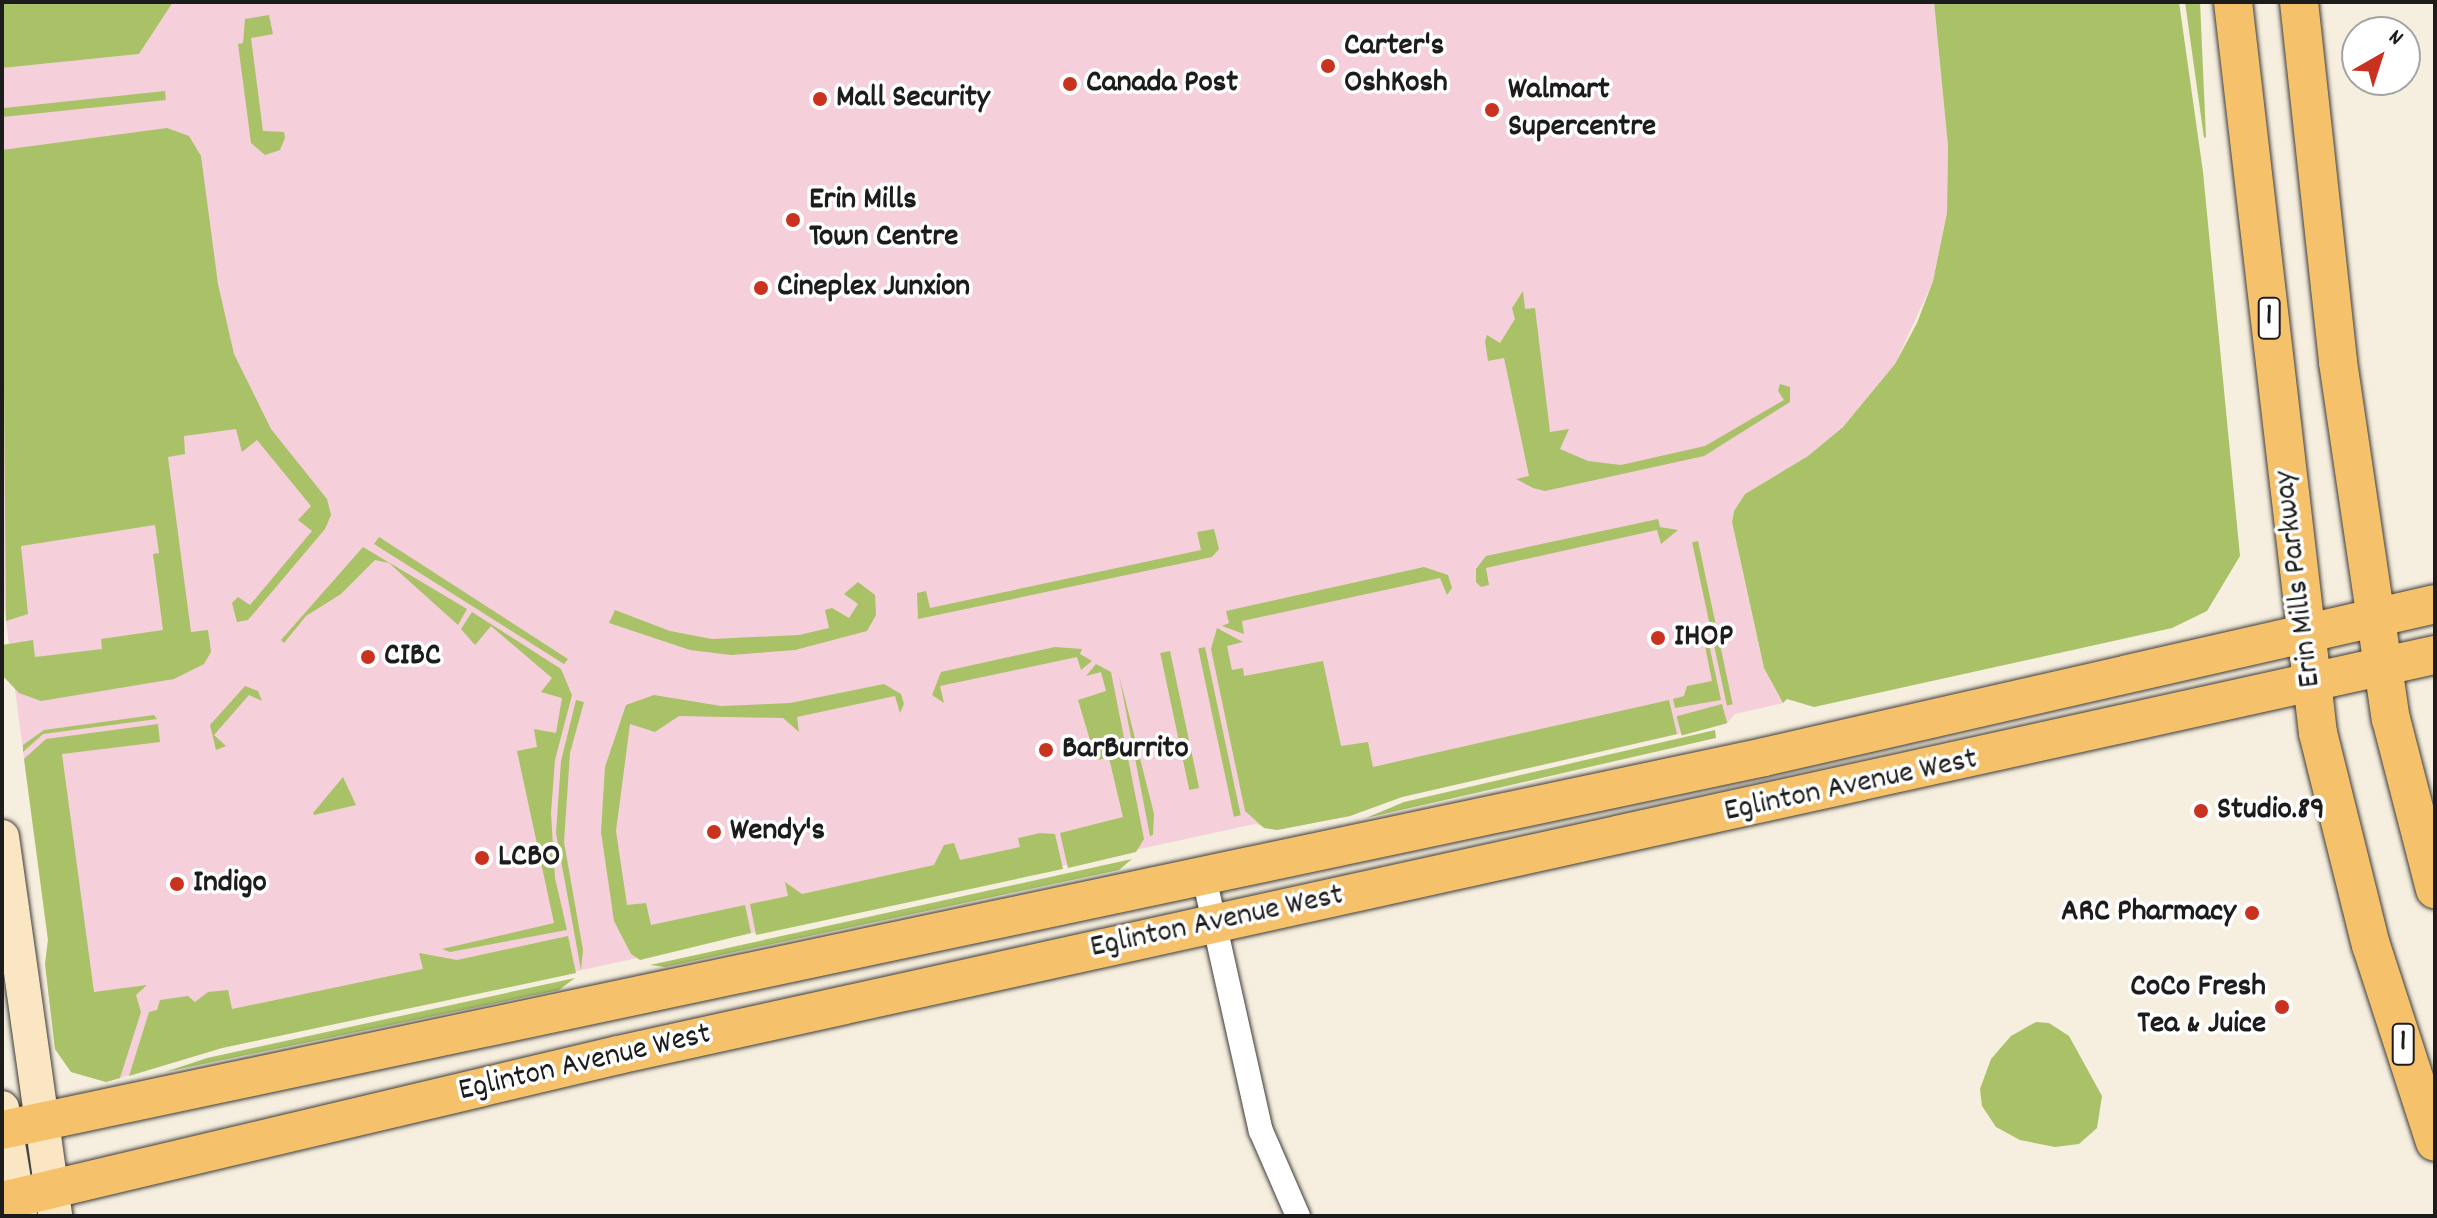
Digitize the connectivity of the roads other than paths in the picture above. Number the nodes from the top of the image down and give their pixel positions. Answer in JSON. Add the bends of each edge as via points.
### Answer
{"nodes":[{"id":1,"x":2233,"y":2,"type":"edge"},
{"id":2,"x":2299,"y":2,"type":"edge"},
{"id":3,"x":2435,"y":604,"type":"edge"},
{"id":4,"x":2376,"y":618,"type":"junction"},
{"id":5,"x":2306,"y":634,"type":"junction"},
{"id":6,"x":2435,"y":655,"type":"edge"},
{"id":7,"x":2383,"y":667,"type":"junction"},
{"id":8,"x":2312,"y":683,"type":"junction"},
{"id":9,"x":2,"y":837,"type":"edge"},
{"id":10,"x":1204,"y":877,"type":"junction"},
{"id":11,"x":2435,"y":889,"type":"edge"},
{"id":12,"x":1214,"y":923,"type":"junction"},
{"id":13,"x":12,"y":1122,"type":"edge"},
{"id":14,"x":2435,"y":1142,"type":"edge"},
{"id":15,"x":28,"y":1205,"type":"edge"},
{"id":16,"x":1298,"y":1216,"type":"edge"}],
"edges":[{"from":1,"to":5,"type":"main road","name":"Erin Mills Parkway","number":"1"},
{"from":2,"to":4,"type":"main road","via":[[2338,362]]},
{"from":3,"to":4,"type":"main road","name":"Eglinton Avenue West"},
{"from":4,"to":5,"type":"main road","name":"Eglinton Avenue West"},
{"from":4,"to":7,"type":"main road"},
{"from":5,"to":8,"type":"main road","name":"Erin Mills Parkway","number":"1"},
{"from":5,"to":10,"type":"main road","name":"Eglinton Avenue West"},
{"from":6,"to":7,"type":"main road","name":"Eglinton Avenue West"},
{"from":7,"to":8,"type":"main road","name":"Eglinton Avenue West"},
{"from":7,"to":11,"type":"main road","via":[[2391,719]]},
{"from":8,"to":12,"type":"main road","name":"Eglinton Avenue West","via":[[1825,794]]},
{"from":8,"to":14,"type":"main road","name":"Erin Mills Parkway","number":"1","via":[[2321,747],[2371,945]]},
{"from":9,"to":13,"type":"street"},
{"from":10,"to":12,"type":"street"},
{"from":10,"to":13,"type":"main road","name":"Eglinton Avenue West"},
{"from":12,"to":15,"type":"main road","name":"Eglinton Avenue West","via":[[634,1052]]},
{"from":12,"to":16,"type":"street","via":[[1261,1131]]},
{"from":13,"to":15,"type":"street"}]}
